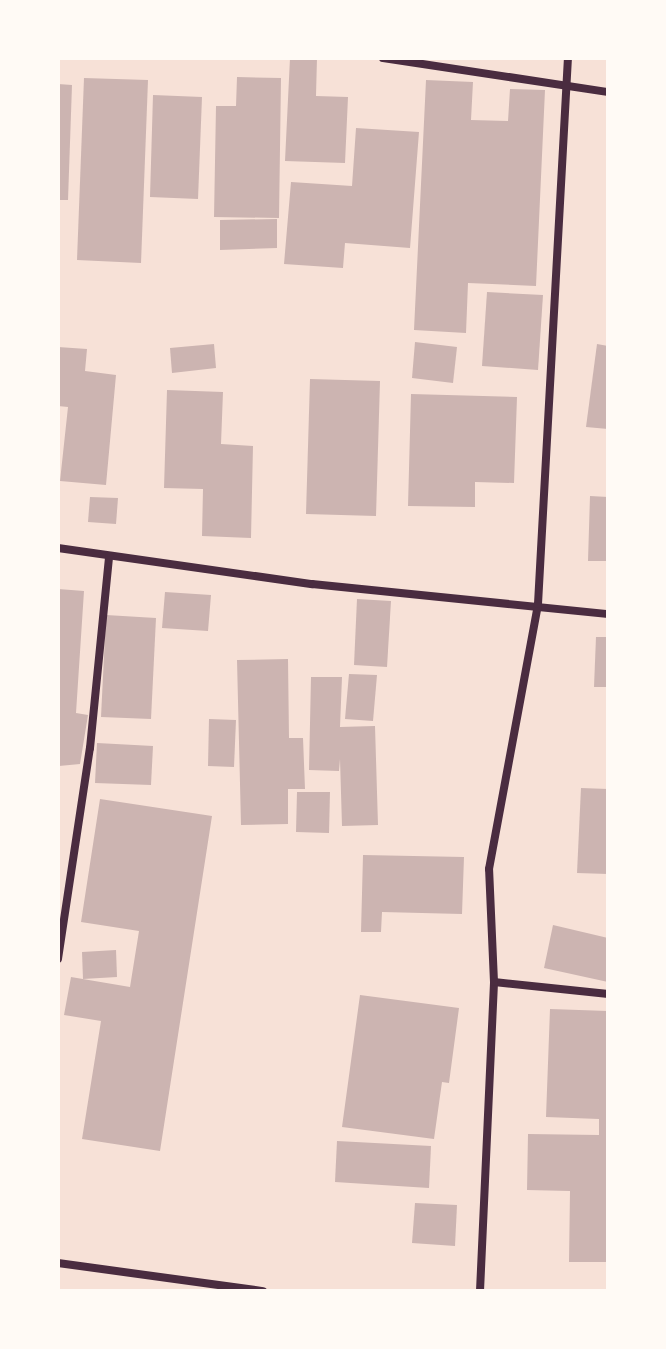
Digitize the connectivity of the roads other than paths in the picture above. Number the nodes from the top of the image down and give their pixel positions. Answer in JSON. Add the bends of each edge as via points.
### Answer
{"nodes":[{"id":1,"x":383,"y":58,"type":"edge"},
{"id":2,"x":568,"y":58,"type":"edge"},
{"id":3,"x":567,"y":83,"type":"junction"},
{"id":4,"x":608,"y":92,"type":"edge"},
{"id":5,"x":58,"y":548,"type":"edge"},
{"id":6,"x":109,"y":556,"type":"junction"},
{"id":7,"x":538,"y":604,"type":"junction"},
{"id":8,"x":608,"y":614,"type":"edge"},
{"id":9,"x":58,"y":959,"type":"edge"},
{"id":10,"x":494,"y":982,"type":"junction"},
{"id":11,"x":608,"y":994,"type":"edge"},
{"id":12,"x":58,"y":1263,"type":"edge"},
{"id":13,"x":263,"y":1291,"type":"edge"},
{"id":14,"x":480,"y":1291,"type":"edge"}],
"edges":[{"from":1,"to":3,"type":"street"},
{"from":2,"to":3,"type":"street"},
{"from":3,"to":4,"type":"street"},
{"from":3,"to":7,"type":"street"},
{"from":5,"to":6,"type":"street"},
{"from":6,"to":7,"type":"street","via":[[312,584]]},
{"from":6,"to":9,"type":"street","via":[[90,748]]},
{"from":7,"to":8,"type":"street"},
{"from":7,"to":10,"type":"street","via":[[489,869]]},
{"from":10,"to":11,"type":"street"},
{"from":10,"to":14,"type":"street"},
{"from":12,"to":13,"type":"street"}]}
